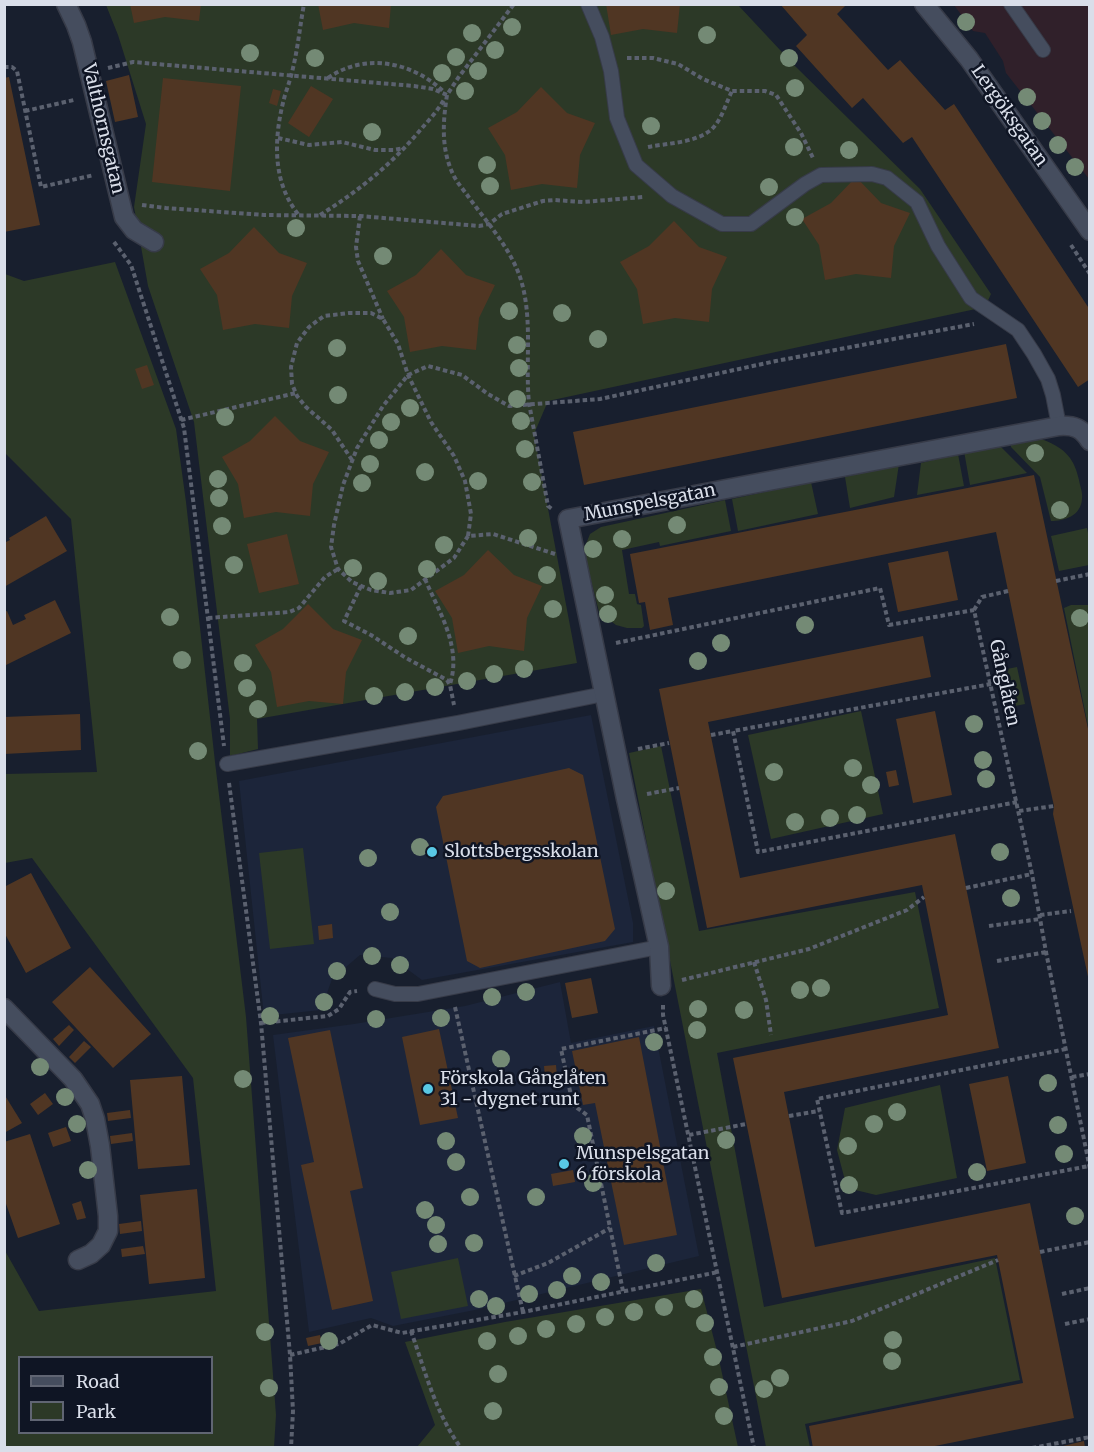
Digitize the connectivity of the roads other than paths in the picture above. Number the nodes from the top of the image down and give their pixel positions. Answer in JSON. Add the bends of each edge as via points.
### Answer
{"nodes":[{"id":1,"x":66,"y":4,"type":"edge"},
{"id":2,"x":588,"y":4,"type":"edge"},
{"id":3,"x":924,"y":4,"type":"edge"},
{"id":4,"x":1011,"y":4,"type":"edge"},
{"id":5,"x":1043,"y":50,"type":"dead end"},
{"id":6,"x":1089,"y":231,"type":"edge"},
{"id":7,"x":154,"y":242,"type":"dead end"},
{"id":8,"x":1059,"y":426,"type":"junction"},
{"id":9,"x":1089,"y":439,"type":"edge"},
{"id":10,"x":604,"y":694,"type":"junction"},
{"id":11,"x":227,"y":764,"type":"road end"},
{"id":12,"x":659,"y":947,"type":"junction"},
{"id":13,"x":661,"y":986,"type":"road end"},
{"id":14,"x":375,"y":989,"type":"road end"},
{"id":15,"x":4,"y":1008,"type":"edge"},
{"id":16,"x":78,"y":1260,"type":"dead end"}],
"edges":[{"from":1,"to":7,"type":"street","name":"Valthornsgatan","via":[[82,42],[123,217],[134,230]]},
{"from":2,"to":8,"type":"lane","via":[[611,71],[617,118],[636,165],[669,194],[722,224],[751,224],[821,175],[872,174],[887,178],[918,202],[938,246],[971,298],[1018,330],[1048,380]]},
{"from":3,"to":6,"type":"street","name":"Lergöksgatan","via":[[969,59]]},
{"from":4,"to":5,"type":"lane"},
{"from":8,"to":9,"type":"street","name":"Munspelsgatan","via":[[1073,425]]},
{"from":8,"to":10,"type":"street","name":"Munspelsgatan","via":[[568,519]]},
{"from":10,"to":11,"type":"lane"},
{"from":10,"to":12,"type":"street","name":"Munspelsgatan"},
{"from":12,"to":13,"type":"street","name":"Munspelsgatan"},
{"from":12,"to":14,"type":"lane","via":[[418,994]]},
{"from":15,"to":16,"type":"street","via":[[73,1078],[95,1119],[108,1232],[101,1245]]}]}
